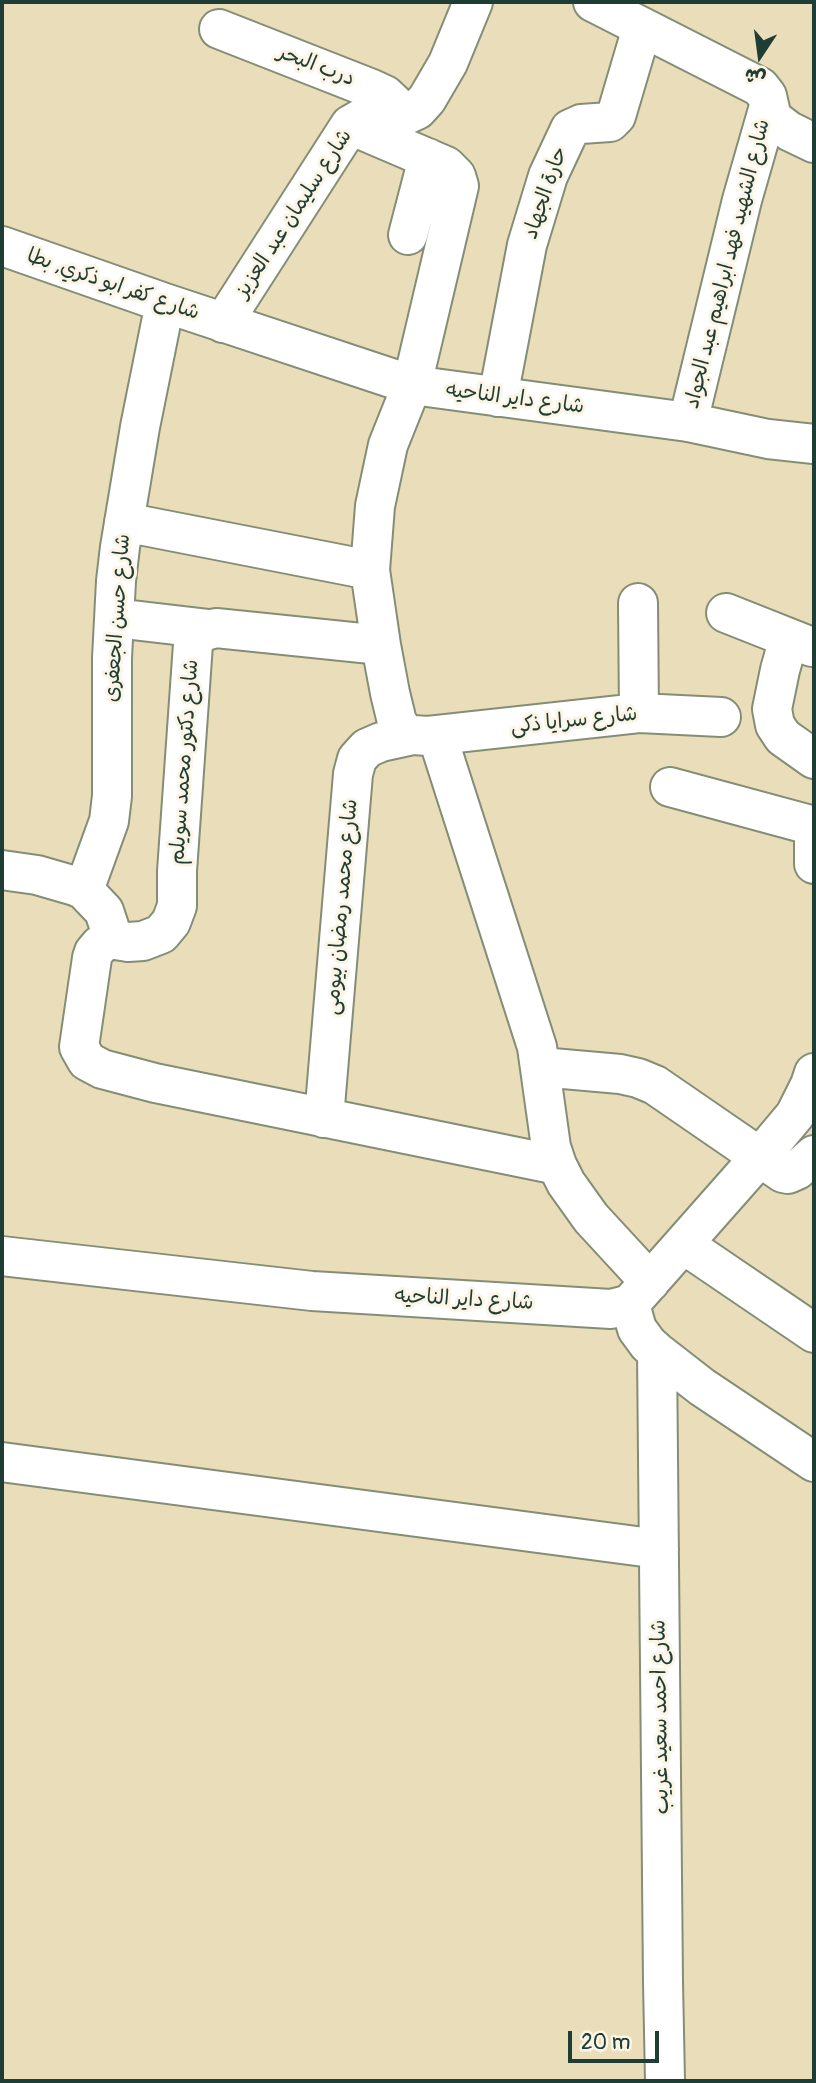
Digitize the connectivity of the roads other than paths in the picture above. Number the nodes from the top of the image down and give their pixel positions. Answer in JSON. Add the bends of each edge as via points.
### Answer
{"nodes":[{"id":1,"x":473,"y":2,"type":"edge"},
{"id":2,"x":593,"y":2,"type":"edge"},
{"id":3,"x":642,"y":28,"type":"junction"},
{"id":4,"x":219,"y":29,"type":"dead end"},
{"id":5,"x":769,"y":106,"type":"junction"},
{"id":6,"x":406,"y":115,"type":"junction"},
{"id":7,"x":350,"y":125,"type":"junction"},
{"id":8,"x":814,"y":143,"type":"edge"},
{"id":9,"x":428,"y":158,"type":"junction"},
{"id":10,"x":408,"y":235,"type":"dead end"},
{"id":11,"x":2,"y":246,"type":"edge"},
{"id":12,"x":164,"y":303,"type":"junction"},
{"id":13,"x":223,"y":323,"type":"junction"},
{"id":14,"x":412,"y":385,"type":"junction"},
{"id":15,"x":498,"y":397,"type":"junction"},
{"id":16,"x":688,"y":422,"type":"junction"},
{"id":17,"x":814,"y":444,"type":"edge"},
{"id":18,"x":124,"y":522,"type":"junction"},
{"id":19,"x":370,"y":570,"type":"junction"},
{"id":20,"x":638,"y":603,"type":"dead end"},
{"id":21,"x":726,"y":613,"type":"dead end"},
{"id":22,"x":115,"y":618,"type":"junction"},
{"id":23,"x":209,"y":629,"type":"junction"},
{"id":24,"x":802,"y":643,"type":"edge"},
{"id":25,"x":381,"y":645,"type":"junction"},
{"id":26,"x":639,"y":712,"type":"junction"},
{"id":27,"x":721,"y":717,"type":"dead end"},
{"id":28,"x":426,"y":736,"type":"junction"},
{"id":29,"x":814,"y":759,"type":"edge"},
{"id":30,"x":670,"y":787,"type":"dead end"},
{"id":31,"x":814,"y":826,"type":"edge"},
{"id":32,"x":814,"y":842,"type":"edge"},
{"id":33,"x":814,"y":864,"type":"edge"},
{"id":34,"x":2,"y":870,"type":"edge"},
{"id":35,"x":84,"y":890,"type":"junction"},
{"id":36,"x":110,"y":939,"type":"junction"},
{"id":37,"x":541,"y":1067,"type":"junction"},
{"id":38,"x":814,"y":1073,"type":"edge"},
{"id":39,"x":324,"y":1118,"type":"junction"},
{"id":40,"x":814,"y":1155,"type":"edge"},
{"id":41,"x":759,"y":1158,"type":"junction"},
{"id":42,"x":557,"y":1165,"type":"junction"},
{"id":43,"x":683,"y":1244,"type":"junction"},
{"id":44,"x":2,"y":1256,"type":"edge"},
{"id":45,"x":640,"y":1293,"type":"junction"},
{"id":46,"x":814,"y":1333,"type":"edge"},
{"id":47,"x":657,"y":1352,"type":"junction"},
{"id":48,"x":2,"y":1462,"type":"edge"},
{"id":49,"x":814,"y":1462,"type":"edge"},
{"id":50,"x":659,"y":1549,"type":"junction"},
{"id":51,"x":666,"y":2081,"type":"edge"}],
"edges":[{"from":1,"to":6,"type":"street","via":[[436,84],[417,110]]},
{"from":2,"to":3,"type":"street"},
{"from":3,"to":5,"type":"street","via":[[760,87]]},
{"from":3,"to":15,"type":"street","name":"حارة الجهاد","via":[[617,116],[610,122],[570,129],[548,176],[527,245]]},
{"from":4,"to":6,"type":"street","name":"درب البحر","via":[[356,81],[385,95]]},
{"from":5,"to":8,"type":"street","via":[[772,118]]},
{"from":5,"to":16,"type":"street","name":"شارع الشهيد فهد ابراهيم عبد الجواد"},
{"from":6,"to":7,"type":"street","name":"شارع سليمان عبد العزيز","via":[[364,117]]},
{"from":7,"to":9,"type":"street"},
{"from":7,"to":13,"type":"street","name":"شارع سليمان عبد العزيز"},
{"from":9,"to":10,"type":"street"},
{"from":9,"to":14,"type":"street","via":[[446,166],[458,186]]},
{"from":11,"to":12,"type":"street","name":"شارع كفر ابو ذكري, بطا"},
{"from":12,"to":13,"type":"street","name":"شارع كفر ابو ذكري, بطا"},
{"from":12,"to":18,"type":"street","name":"شارع حسن الجعفرى"},
{"from":13,"to":14,"type":"street","name":"شارع داير الناحيه"},
{"from":14,"to":15,"type":"street","name":"شارع داير الناحيه"},
{"from":14,"to":19,"type":"street","via":[[383,459]]},
{"from":15,"to":16,"type":"street","name":"شارع داير الناحيه"},
{"from":16,"to":17,"type":"street","name":"شارع داير الناحيه"},
{"from":18,"to":19,"type":"street"},
{"from":18,"to":22,"type":"street","name":"شارع حسن الجعفرى"},
{"from":19,"to":25,"type":"street"},
{"from":20,"to":26,"type":"street"},
{"from":21,"to":24,"type":"street"},
{"from":22,"to":23,"type":"street"},
{"from":22,"to":35,"type":"street","name":"شارع حسن الجعفرى","via":[[109,821]]},
{"from":23,"to":25,"type":"street","name":"شارع دكتور محمد سويلم"},
{"from":23,"to":36,"type":"street","name":"شارع دكتور محمد سويلم","via":[[193,644],[177,906],[161,934],[143,941]]},
{"from":24,"to":29,"type":"street","via":[[780,670],[772,709],[783,737]]},
{"from":25,"to":28,"type":"street","via":[[397,722],[404,732]]},
{"from":26,"to":27,"type":"street","name":"شارع سرايا ذكى"},
{"from":26,"to":28,"type":"street","name":"شارع سرايا ذكى"},
{"from":28,"to":37,"type":"street","via":[[523,1000]]},
{"from":28,"to":39,"type":"street","name":"شارع محمد رمضان بيومى","via":[[367,748],[355,767]]},
{"from":30,"to":31,"type":"street"},
{"from":32,"to":33,"type":"street"},
{"from":34,"to":35,"type":"street"},
{"from":35,"to":36,"type":"street","via":[[104,911]]},
{"from":36,"to":39,"type":"street","via":[[92,958],[79,1047],[87,1061],[155,1083]]},
{"from":37,"to":41,"type":"street","via":[[620,1074],[656,1085]]},
{"from":37,"to":42,"type":"street"},
{"from":38,"to":41,"type":"street","via":[[795,1115]]},
{"from":39,"to":42,"type":"street"},
{"from":40,"to":41,"type":"street","via":[[788,1174]]},
{"from":41,"to":43,"type":"street"},
{"from":42,"to":45,"type":"street"},
{"from":43,"to":45,"type":"street"},
{"from":43,"to":46,"type":"street"},
{"from":44,"to":45,"type":"street","name":"شارع داير الناحيه","via":[[312,1291],[583,1308],[611,1309]]},
{"from":45,"to":47,"type":"street","via":[[637,1329]]},
{"from":47,"to":49,"type":"street"},
{"from":47,"to":50,"type":"street","name":"شارع احمد سعيد غريب"},
{"from":48,"to":50,"type":"street"},
{"from":50,"to":51,"type":"street","name":"شارع احمد سعيد غريب"}]}
